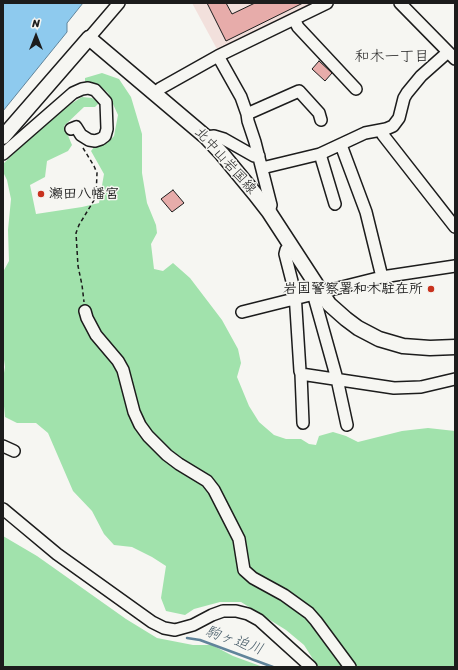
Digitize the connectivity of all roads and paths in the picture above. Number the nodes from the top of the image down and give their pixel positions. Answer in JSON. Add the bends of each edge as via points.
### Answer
{"nodes":[{"id":1,"x":119,"y":3,"type":"edge"},
{"id":2,"x":327,"y":3,"type":"edge"},
{"id":3,"x":400,"y":3,"type":"edge"},
{"id":4,"x":294,"y":19,"type":"junction"},
{"id":5,"x":89,"y":38,"type":"junction"},
{"id":6,"x":452,"y":55,"type":"edge"},
{"id":7,"x":218,"y":56,"type":"junction"},
{"id":8,"x":356,"y":89,"type":"dead end"},
{"id":9,"x":155,"y":93,"type":"junction"},
{"id":10,"x":247,"y":114,"type":"junction"},
{"id":11,"x":321,"y":120,"type":"dead end"},
{"id":12,"x":71,"y":130,"type":"dead end"},
{"id":13,"x":381,"y":130,"type":"junction"},
{"id":14,"x":3,"y":137,"type":"edge"},
{"id":15,"x":206,"y":137,"type":"junction"},
{"id":16,"x":341,"y":145,"type":"junction"},
{"id":17,"x":3,"y":154,"type":"edge"},
{"id":18,"x":320,"y":154,"type":"junction"},
{"id":19,"x":259,"y":156,"type":"junction"},
{"id":20,"x":94,"y":166,"type":"dead end"},
{"id":21,"x":262,"y":168,"type":"junction"},
{"id":22,"x":335,"y":204,"type":"dead end"},
{"id":23,"x":269,"y":212,"type":"junction"},
{"id":24,"x":455,"y":227,"type":"edge"},
{"id":25,"x":290,"y":246,"type":"junction"},
{"id":26,"x":455,"y":266,"type":"edge"},
{"id":27,"x":382,"y":277,"type":"junction"},
{"id":28,"x":317,"y":292,"type":"junction"},
{"id":29,"x":296,"y":298,"type":"junction"},
{"id":30,"x":85,"y":311,"type":"joint"},
{"id":31,"x":242,"y":312,"type":"dead end"},
{"id":32,"x":455,"y":347,"type":"edge"},
{"id":33,"x":301,"y":374,"type":"junction"},
{"id":34,"x":337,"y":379,"type":"junction"},
{"id":35,"x":455,"y":379,"type":"edge"},
{"id":36,"x":303,"y":423,"type":"dead end"},
{"id":37,"x":347,"y":425,"type":"dead end"},
{"id":38,"x":3,"y":446,"type":"edge"},
{"id":39,"x":14,"y":451,"type":"dead end"},
{"id":40,"x":3,"y":509,"type":"edge"},
{"id":41,"x":311,"y":667,"type":"edge"},
{"id":42,"x":350,"y":667,"type":"edge"}],
"edges":[{"from":1,"to":5,"type":"street"},
{"from":2,"to":4,"type":"street"},
{"from":3,"to":6,"type":"street"},
{"from":4,"to":7,"type":"street"},
{"from":4,"to":8,"type":"street","via":[[298,27]]},
{"from":5,"to":9,"type":"main road","name":"北中山岩国線"},
{"from":5,"to":14,"type":"main road"},
{"from":6,"to":13,"type":"street","via":[[421,76],[404,98],[400,118],[393,126]]},
{"from":7,"to":9,"type":"street"},
{"from":7,"to":10,"type":"street","via":[[241,97]]},
{"from":9,"to":15,"type":"main road","name":"北中山岩国線"},
{"from":10,"to":11,"type":"street","via":[[299,91]]},
{"from":10,"to":19,"type":"street"},
{"from":12,"to":17,"type":"street","via":[[76,127],[81,135],[89,140],[95,141],[105,136],[106,102],[95,90],[82,89],[73,93]]},
{"from":13,"to":16,"type":"street","via":[[365,133]]},
{"from":13,"to":24,"type":"street"},
{"from":15,"to":19,"type":"street","via":[[224,139],[254,156]]},
{"from":15,"to":23,"type":"main road","name":"北中山岩国線"},
{"from":16,"to":18,"type":"street"},
{"from":16,"to":27,"type":"street","via":[[366,212]]},
{"from":18,"to":21,"type":"street"},
{"from":18,"to":22,"type":"street"},
{"from":19,"to":21,"type":"street"},
{"from":20,"to":30,"type":"path","via":[[97,173],[96,198],[76,234]]},
{"from":21,"to":23,"type":"street","via":[[271,206]]},
{"from":23,"to":25,"type":"main road","name":"北中山岩国線"},
{"from":25,"to":28,"type":"main road","name":"北中山岩国線"},
{"from":25,"to":29,"type":"street","via":[[285,254]]},
{"from":26,"to":27,"type":"street"},
{"from":27,"to":28,"type":"street"},
{"from":28,"to":29,"type":"street"},
{"from":28,"to":32,"type":"main road","name":"北中山岩国線","via":[[346,319],[378,339],[403,346]]},
{"from":28,"to":34,"type":"street"},
{"from":29,"to":31,"type":"street"},
{"from":29,"to":33,"type":"street"},
{"from":30,"to":42,"type":"street","via":[[96,335],[123,370],[140,425],[167,455],[207,481],[214,490],[239,539],[244,570],[309,613]]},
{"from":33,"to":34,"type":"street"},
{"from":33,"to":36,"type":"street"},
{"from":34,"to":35,"type":"street","via":[[394,388],[421,387]]},
{"from":34,"to":37,"type":"street"},
{"from":38,"to":39,"type":"street"},
{"from":40,"to":41,"type":"street","via":[[57,554],[152,622],[175,630],[223,611],[248,614],[259,620]]}]}
